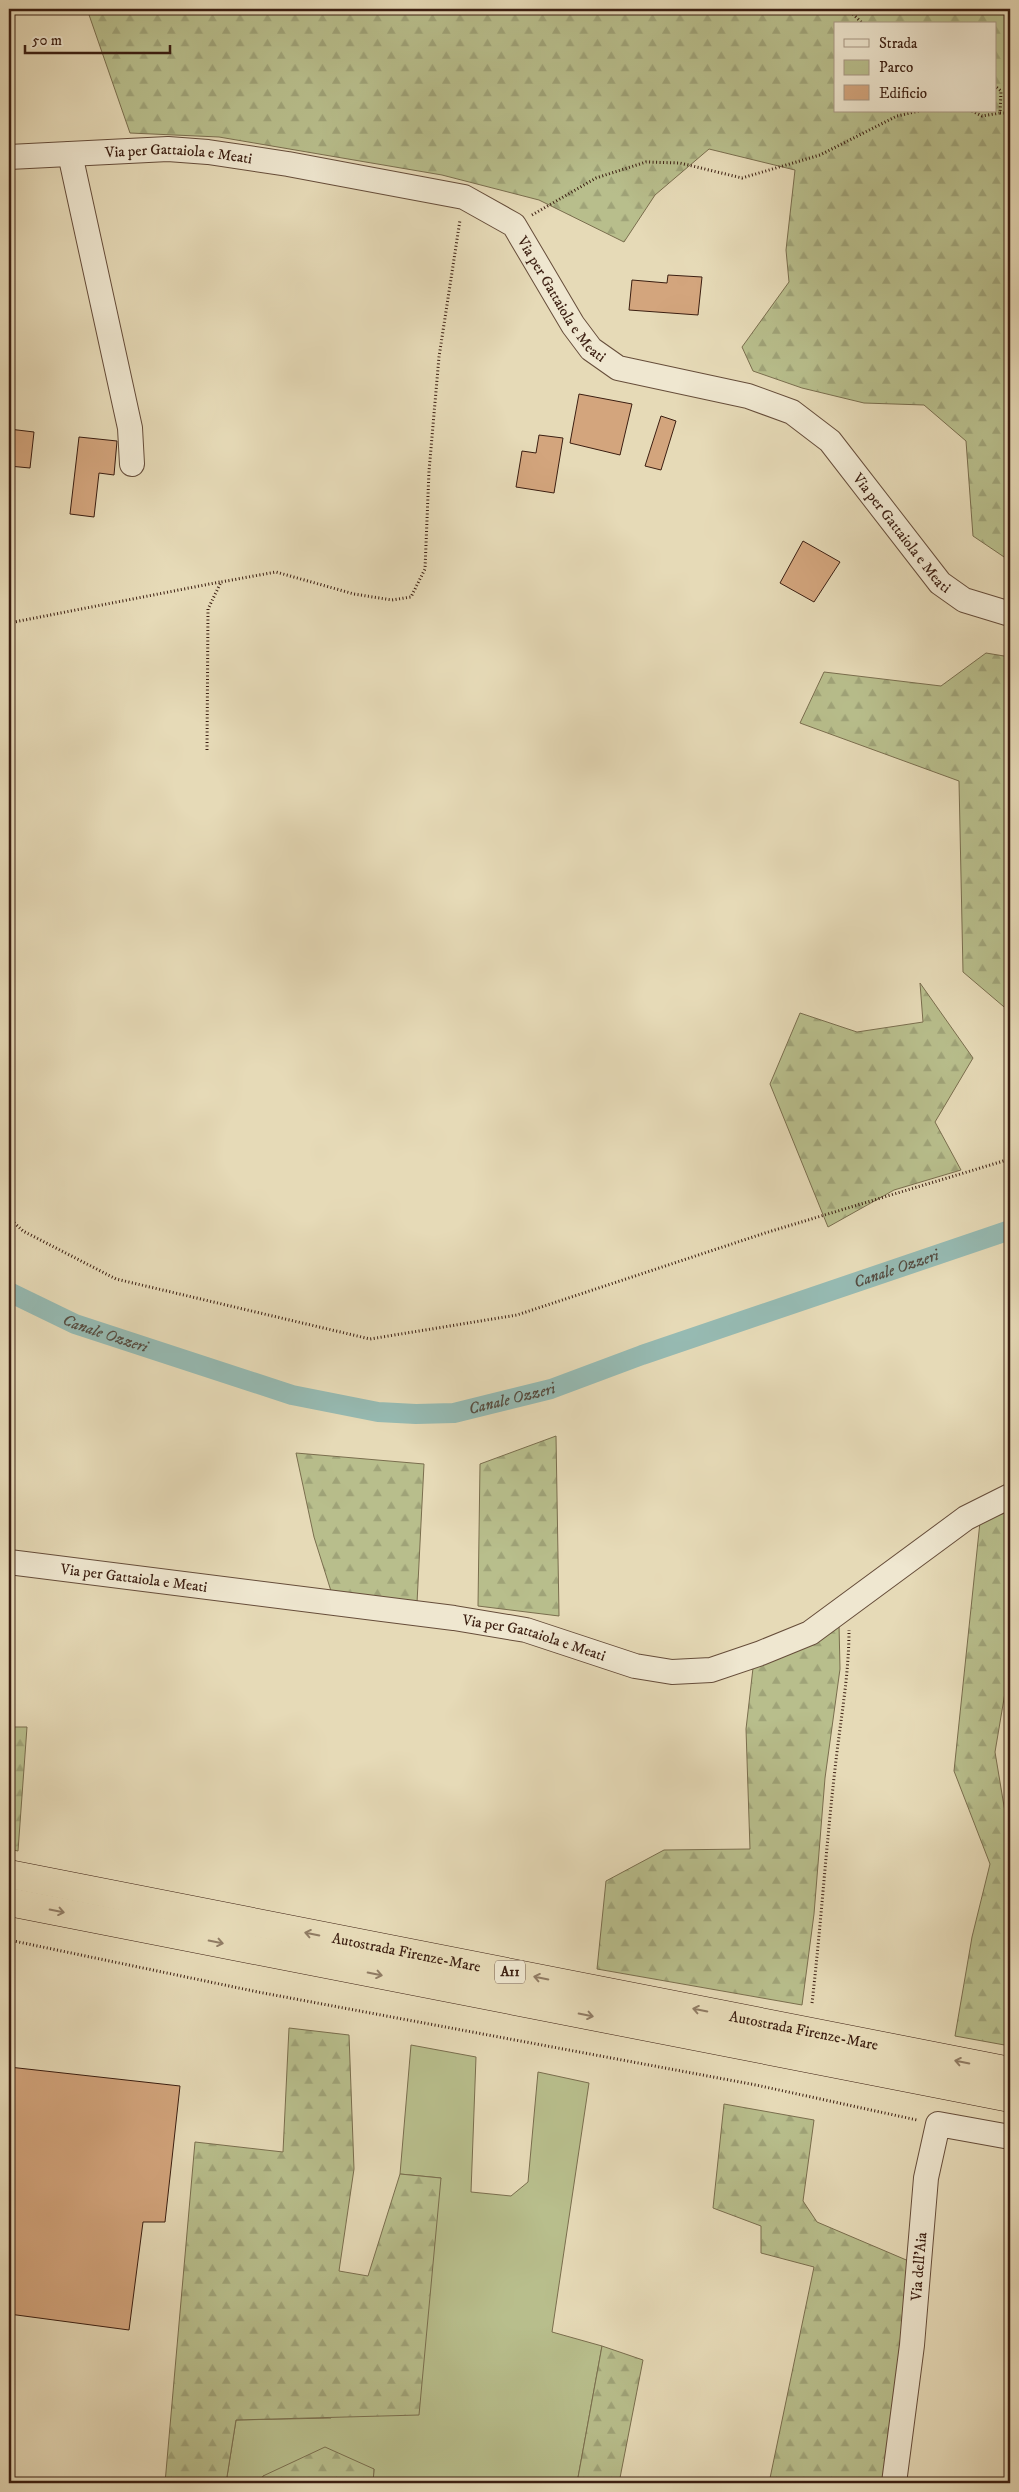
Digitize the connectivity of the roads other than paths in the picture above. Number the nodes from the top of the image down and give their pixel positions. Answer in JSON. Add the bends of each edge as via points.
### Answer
{"nodes":[{"id":1,"x":70,"y":154,"type":"junction"},
{"id":2,"x":9,"y":157,"type":"edge"},
{"id":3,"x":132,"y":464,"type":"dead end"},
{"id":4,"x":1010,"y":614,"type":"edge"},
{"id":5,"x":1010,"y":1496,"type":"edge"},
{"id":6,"x":9,"y":1562,"type":"edge"},
{"id":7,"x":9,"y":1874,"type":"edge"},
{"id":8,"x":9,"y":1902,"type":"edge"},
{"id":9,"x":1010,"y":2071,"type":"edge"},
{"id":10,"x":1010,"y":2098,"type":"edge"},
{"id":11,"x":1010,"y":2137,"type":"edge"},
{"id":12,"x":894,"y":2483,"type":"edge"}],
"edges":[{"from":1,"to":2,"type":"street","name":"Via per Gattaiola e Meati"},
{"from":1,"to":3,"type":"street","via":[[128,419]]},
{"from":1,"to":4,"type":"street","name":"Via per Gattaiola e Meati","via":[[168,149],[208,152],[464,197],[514,225],[573,326],[591,349],[618,368],[748,396],[792,412],[830,441],[940,582],[964,600],[1001,614]]},
{"from":5,"to":6,"type":"street","name":"Via per Gattaiola e Meati","via":[[966,1518],[810,1633],[711,1670],[672,1672],[635,1666],[526,1630],[454,1618]]},
{"from":9,"to":7,"type":"highway","name":"Autostrada Firenze-Mare","number":"A11","one_way":true},
{"from":8,"to":10,"type":"highway","name":"Autostrada Firenze-Mare","number":"A11","one_way":true},
{"from":11,"to":12,"type":"street","name":"Via dell'Aia","via":[[938,2124],[926,2178],[912,2345]]}]}
